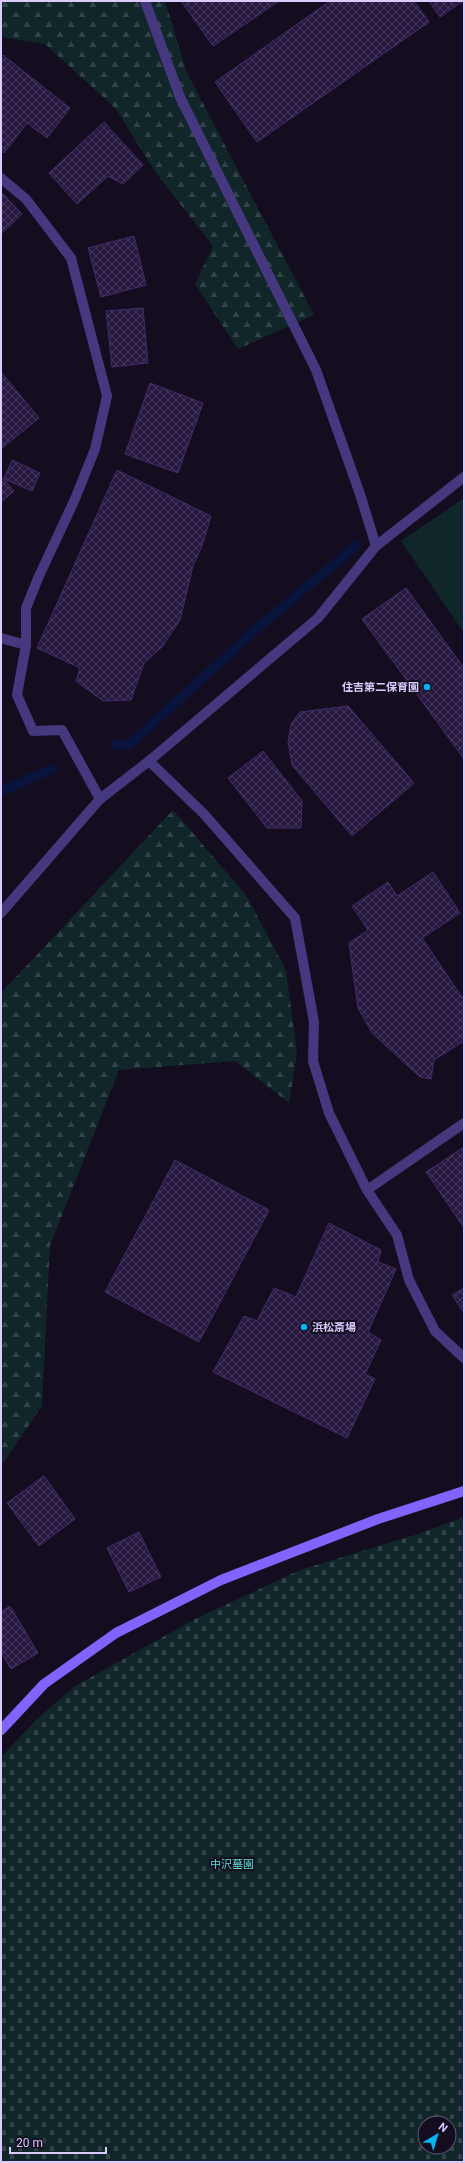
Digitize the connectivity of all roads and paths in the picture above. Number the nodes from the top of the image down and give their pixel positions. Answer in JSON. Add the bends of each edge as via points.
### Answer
{"nodes":[{"id":1,"x":145,"y":1,"type":"edge"},
{"id":2,"x":1,"y":178,"type":"edge"},
{"id":3,"x":464,"y":477,"type":"edge"},
{"id":4,"x":376,"y":546,"type":"junction"},
{"id":5,"x":1,"y":638,"type":"edge"},
{"id":6,"x":26,"y":645,"type":"junction"},
{"id":7,"x":149,"y":761,"type":"junction"},
{"id":8,"x":100,"y":799,"type":"junction"},
{"id":9,"x":1,"y":913,"type":"edge"},
{"id":10,"x":464,"y":1122,"type":"edge"},
{"id":11,"x":367,"y":1190,"type":"junction"},
{"id":12,"x":464,"y":1358,"type":"edge"},
{"id":13,"x":464,"y":1491,"type":"edge"},
{"id":14,"x":1,"y":1730,"type":"edge"}],
"edges":[{"from":1,"to":4,"type":"street","via":[[180,97],[316,370]]},
{"from":2,"to":6,"type":"street","via":[[26,200],[71,258],[107,396],[95,449],[76,499],[26,608]]},
{"from":3,"to":4,"type":"street"},
{"from":4,"to":7,"type":"street","via":[[318,618]]},
{"from":5,"to":6,"type":"street"},
{"from":6,"to":8,"type":"street","via":[[17,695],[33,731],[62,730]]},
{"from":7,"to":8,"type":"street"},
{"from":7,"to":11,"type":"street","via":[[204,814],[294,918],[314,1022],[313,1061],[329,1113]]},
{"from":8,"to":9,"type":"street"},
{"from":10,"to":11,"type":"street"},
{"from":11,"to":12,"type":"street","via":[[397,1235],[409,1280],[435,1331]]},
{"from":13,"to":14,"type":"street","via":[[378,1519],[221,1580],[116,1634],[44,1684]]}]}
